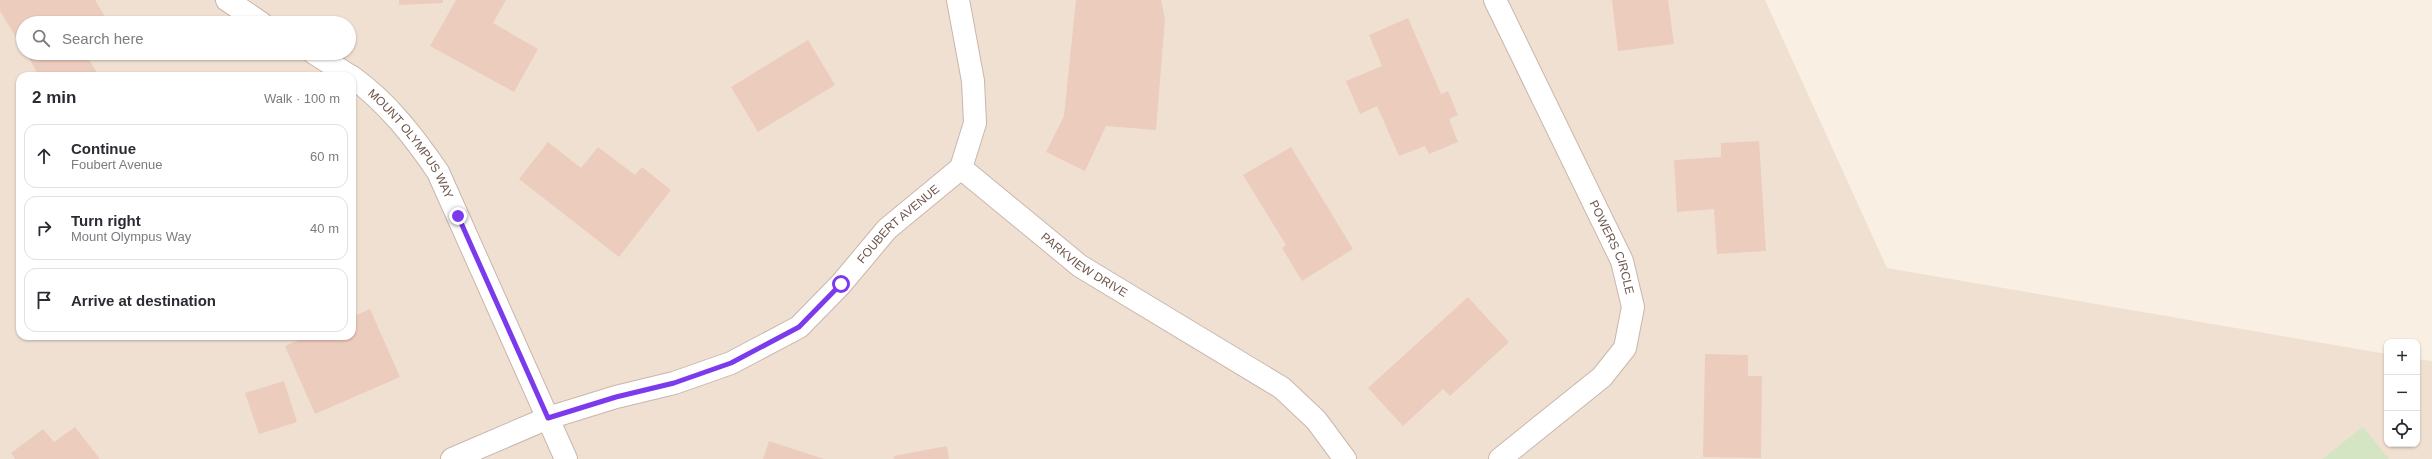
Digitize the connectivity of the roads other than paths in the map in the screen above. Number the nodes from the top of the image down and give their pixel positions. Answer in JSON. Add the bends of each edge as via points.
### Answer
{"nodes":[{"id":1,"x":227,"y":0,"type":"edge"},
{"id":2,"x":958,"y":0,"type":"edge"},
{"id":3,"x":1495,"y":0,"type":"edge"},
{"id":4,"x":251,"y":16,"type":"edge"},
{"id":5,"x":325,"y":60,"type":"edge"},
{"id":6,"x":343,"y":72,"type":"edge"},
{"id":7,"x":356,"y":81,"type":"edge"},
{"id":8,"x":961,"y":168,"type":"junction"},
{"id":9,"x":548,"y":418,"type":"junction"},
{"id":10,"x":452,"y":459,"type":"edge"},
{"id":11,"x":566,"y":459,"type":"edge"},
{"id":12,"x":1345,"y":459,"type":"edge"},
{"id":13,"x":1500,"y":459,"type":"edge"}],
"edges":[{"from":1,"to":4,"type":"street"},
{"from":2,"to":8,"type":"street","via":[[973,81],[975,123]]},
{"from":3,"to":13,"type":"street","name":"POWERS CIRCLE","via":[[1622,260],[1633,306],[1624,348],[1602,377]]},
{"from":5,"to":6,"type":"street","name":"MOUNT OLYMPUS WAY"},
{"from":7,"to":9,"type":"street","name":"MOUNT OLYMPUS WAY","via":[[391,111],[416,140],[438,172]]},
{"from":8,"to":9,"type":"street","name":"FOUBERT AVENUE","via":[[887,229],[841,284],[799,327],[731,363],[674,383],[616,397]]},
{"from":8,"to":12,"type":"street","name":"PARKVIEW DRIVE","via":[[1080,266],[1282,388],[1316,420]]},
{"from":9,"to":10,"type":"street","name":"FOUBERT AVENUE"},
{"from":9,"to":11,"type":"street","name":"MOUNT OLYMPUS WAY"}]}
